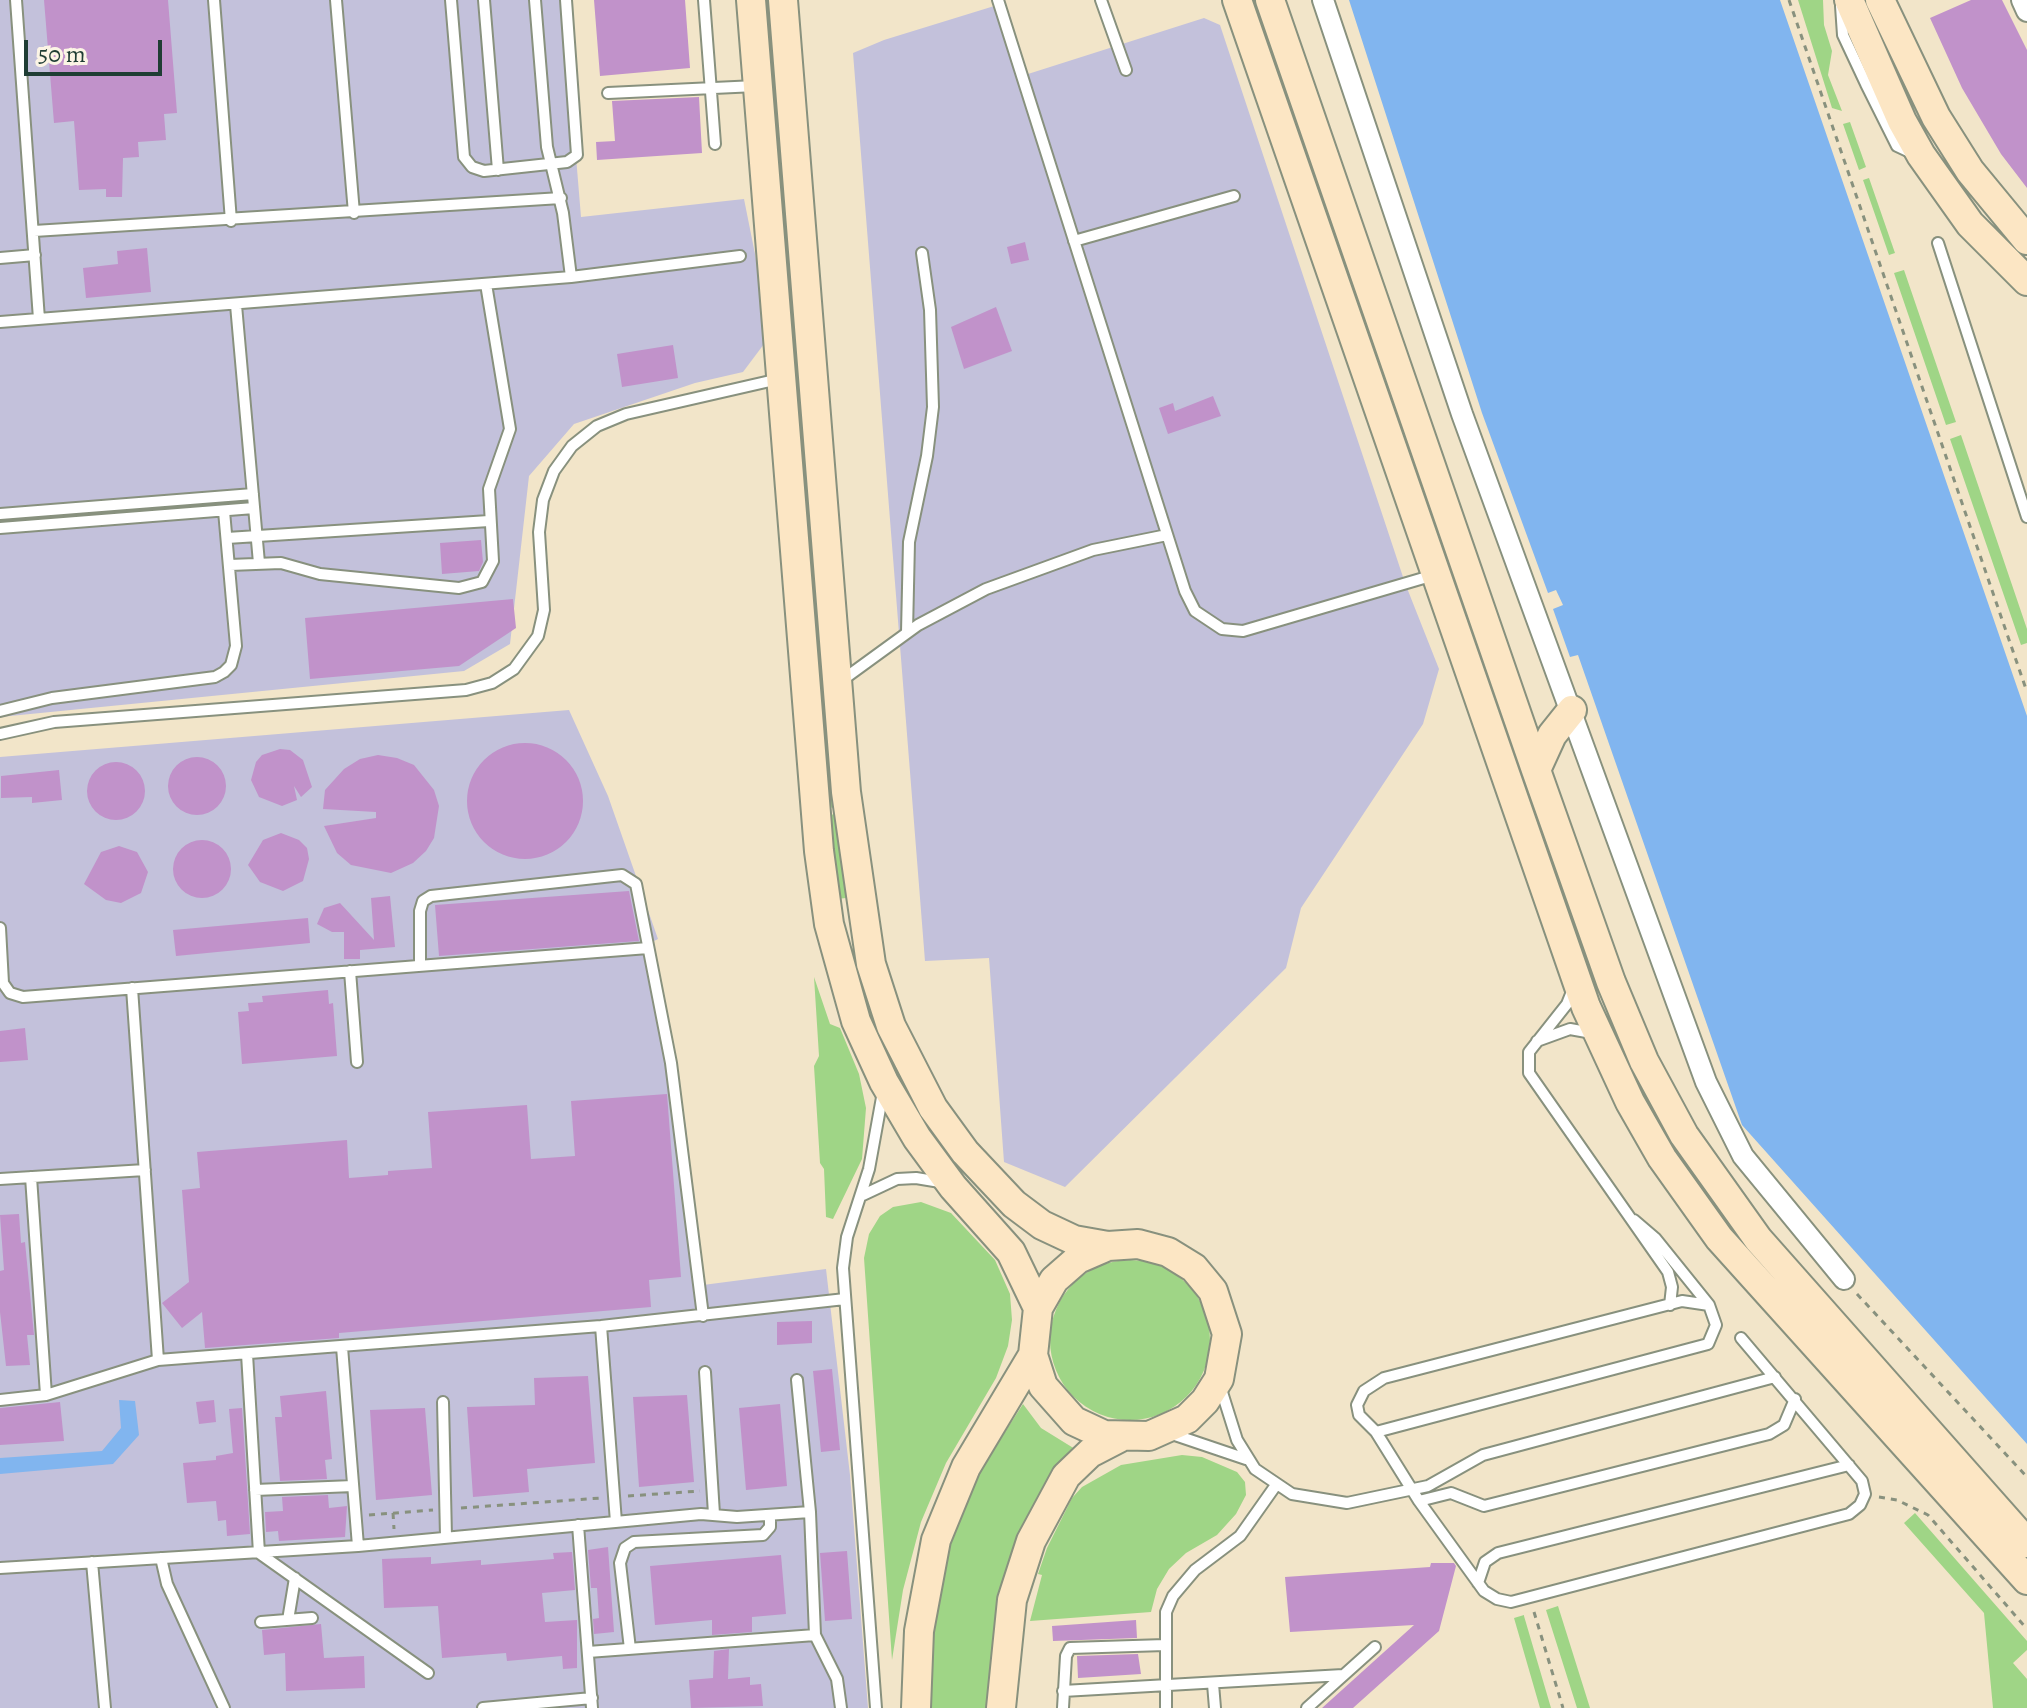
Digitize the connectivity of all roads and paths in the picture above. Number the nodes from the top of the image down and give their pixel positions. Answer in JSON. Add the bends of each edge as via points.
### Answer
{"nodes":[{"id":1,"x":16,"y":0,"type":"edge"},
{"id":2,"x":214,"y":0,"type":"edge"},
{"id":3,"x":336,"y":0,"type":"edge"},
{"id":4,"x":451,"y":0,"type":"edge"},
{"id":5,"x":484,"y":0,"type":"edge"},
{"id":6,"x":535,"y":0,"type":"edge"},
{"id":7,"x":566,"y":0,"type":"edge"},
{"id":8,"x":704,"y":0,"type":"edge"},
{"id":9,"x":751,"y":0,"type":"edge"},
{"id":10,"x":783,"y":0,"type":"edge"},
{"id":11,"x":998,"y":0,"type":"edge"},
{"id":12,"x":1101,"y":0,"type":"edge"},
{"id":13,"x":1237,"y":0,"type":"edge"},
{"id":14,"x":1270,"y":0,"type":"edge"},
{"id":15,"x":1323,"y":0,"type":"edge"},
{"id":16,"x":1789,"y":0,"type":"edge"},
{"id":17,"x":1846,"y":0,"type":"edge"},
{"id":18,"x":2022,"y":0,"type":"edge"},
{"id":19,"x":1889,"y":6,"type":"edge"},
{"id":20,"x":2027,"y":11,"type":"edge"},
{"id":21,"x":1126,"y":70,"type":"dead end"},
{"id":22,"x":758,"y":86,"type":"junction"},
{"id":23,"x":711,"y":88,"type":"junction"},
{"id":24,"x":608,"y":93,"type":"dead end"},
{"id":25,"x":715,"y":144,"type":"dead end"},
{"id":26,"x":550,"y":165,"type":"junction"},
{"id":27,"x":498,"y":170,"type":"junction"},
{"id":28,"x":1234,"y":196,"type":"dead end"},
{"id":29,"x":561,"y":198,"type":"junction"},
{"id":30,"x":354,"y":213,"type":"junction"},
{"id":31,"x":231,"y":221,"type":"junction"},
{"id":32,"x":34,"y":231,"type":"junction"},
{"id":33,"x":2027,"y":240,"type":"edge"},
{"id":34,"x":1074,"y":241,"type":"junction"},
{"id":35,"x":1938,"y":243,"type":"dead end"},
{"id":36,"x":922,"y":253,"type":"dead end"},
{"id":37,"x":35,"y":255,"type":"junction"},
{"id":38,"x":740,"y":256,"type":"dead end"},
{"id":39,"x":0,"y":258,"type":"edge"},
{"id":40,"x":571,"y":277,"type":"junction"},
{"id":41,"x":2027,"y":281,"type":"edge"},
{"id":42,"x":486,"y":284,"type":"junction"},
{"id":43,"x":236,"y":305,"type":"junction"},
{"id":44,"x":39,"y":319,"type":"junction"},
{"id":45,"x":0,"y":322,"type":"edge"},
{"id":46,"x":781,"y":379,"type":"junction"},
{"id":47,"x":253,"y":494,"type":"junction"},
{"id":48,"x":254,"y":508,"type":"junction"},
{"id":49,"x":224,"y":511,"type":"junction"},
{"id":50,"x":0,"y":514,"type":"edge"},
{"id":51,"x":2027,"y":517,"type":"edge"},
{"id":52,"x":489,"y":521,"type":"junction"},
{"id":53,"x":0,"y":528,"type":"edge"},
{"id":54,"x":1167,"y":535,"type":"junction"},
{"id":55,"x":257,"y":536,"type":"junction"},
{"id":56,"x":227,"y":538,"type":"junction"},
{"id":57,"x":259,"y":563,"type":"junction"},
{"id":58,"x":230,"y":565,"type":"junction"},
{"id":59,"x":1436,"y":574,"type":"junction"},
{"id":60,"x":907,"y":632,"type":"junction"},
{"id":61,"x":838,"y":683,"type":"junction"},
{"id":62,"x":2027,"y":692,"type":"edge"},
{"id":63,"x":1572,"y":710,"type":"junction"},
{"id":64,"x":0,"y":711,"type":"edge"},
{"id":65,"x":0,"y":734,"type":"edge"},
{"id":66,"x":1536,"y":770,"type":"junction"},
{"id":67,"x":1543,"y":885,"type":"junction"},
{"id":68,"x":829,"y":924,"type":"junction"},
{"id":69,"x":0,"y":928,"type":"edge"},
{"id":70,"x":648,"y":948,"type":"junction"},
{"id":71,"x":420,"y":966,"type":"junction"},
{"id":72,"x":350,"y":971,"type":"junction"},
{"id":73,"x":1577,"y":980,"type":"junction"},
{"id":74,"x":1611,"y":982,"type":"junction"},
{"id":75,"x":132,"y":988,"type":"junction"},
{"id":76,"x":1598,"y":1034,"type":"junction"},
{"id":77,"x":1537,"y":1041,"type":"junction"},
{"id":78,"x":357,"y":1062,"type":"dead end"},
{"id":79,"x":884,"y":1082,"type":"junction"},
{"id":80,"x":919,"y":1084,"type":"junction"},
{"id":81,"x":145,"y":1170,"type":"junction"},
{"id":82,"x":31,"y":1177,"type":"junction"},
{"id":83,"x":0,"y":1179,"type":"edge"},
{"id":84,"x":953,"y":1187,"type":"junction"},
{"id":85,"x":863,"y":1195,"type":"junction"},
{"id":86,"x":1634,"y":1220,"type":"junction"},
{"id":87,"x":1108,"y":1246,"type":"junction"},
{"id":88,"x":1844,"y":1279,"type":"joint"},
{"id":89,"x":845,"y":1299,"type":"junction"},
{"id":90,"x":1670,"y":1305,"type":"junction"},
{"id":91,"x":1709,"y":1305,"type":"junction"},
{"id":92,"x":1038,"y":1308,"type":"junction"},
{"id":93,"x":703,"y":1316,"type":"junction"},
{"id":94,"x":601,"y":1326,"type":"junction"},
{"id":95,"x":1741,"y":1338,"type":"dead end"},
{"id":96,"x":342,"y":1347,"type":"junction"},
{"id":97,"x":247,"y":1354,"type":"junction"},
{"id":98,"x":1033,"y":1355,"type":"junction"},
{"id":99,"x":158,"y":1360,"type":"junction"},
{"id":100,"x":705,"y":1372,"type":"dead end"},
{"id":101,"x":1775,"y":1377,"type":"junction"},
{"id":102,"x":1219,"y":1379,"type":"junction"},
{"id":103,"x":797,"y":1380,"type":"dead end"},
{"id":104,"x":46,"y":1395,"type":"junction"},
{"id":105,"x":1795,"y":1399,"type":"junction"},
{"id":106,"x":0,"y":1400,"type":"edge"},
{"id":107,"x":443,"y":1402,"type":"dead end"},
{"id":108,"x":1164,"y":1432,"type":"junction"},
{"id":109,"x":1376,"y":1432,"type":"junction"},
{"id":110,"x":1119,"y":1438,"type":"junction"},
{"id":111,"x":1246,"y":1459,"type":"junction"},
{"id":112,"x":1849,"y":1465,"type":"junction"},
{"id":113,"x":1453,"y":1473,"type":"junction"},
{"id":114,"x":2027,"y":1477,"type":"edge"},
{"id":115,"x":1276,"y":1485,"type":"junction"},
{"id":116,"x":353,"y":1486,"type":"junction"},
{"id":117,"x":255,"y":1490,"type":"junction"},
{"id":118,"x":712,"y":1490,"type":"junction"},
{"id":119,"x":1965,"y":1493,"type":"junction"},
{"id":120,"x":1457,"y":1494,"type":"junction"},
{"id":121,"x":1416,"y":1496,"type":"junction"},
{"id":122,"x":614,"y":1497,"type":"junction"},
{"id":123,"x":1864,"y":1498,"type":"junction"},
{"id":124,"x":445,"y":1509,"type":"junction"},
{"id":125,"x":810,"y":1512,"type":"junction"},
{"id":126,"x":714,"y":1514,"type":"junction"},
{"id":127,"x":770,"y":1515,"type":"junction"},
{"id":128,"x":356,"y":1516,"type":"junction"},
{"id":129,"x":616,"y":1522,"type":"junction"},
{"id":130,"x":578,"y":1525,"type":"junction"},
{"id":131,"x":446,"y":1537,"type":"junction"},
{"id":132,"x":2027,"y":1543,"type":"edge"},
{"id":133,"x":358,"y":1546,"type":"junction"},
{"id":134,"x":259,"y":1553,"type":"junction"},
{"id":135,"x":161,"y":1558,"type":"junction"},
{"id":136,"x":92,"y":1562,"type":"junction"},
{"id":137,"x":0,"y":1568,"type":"edge"},
{"id":138,"x":295,"y":1578,"type":"junction"},
{"id":139,"x":2027,"y":1580,"type":"edge"},
{"id":140,"x":1478,"y":1583,"type":"junction"},
{"id":141,"x":1529,"y":1598,"type":"junction"},
{"id":142,"x":312,"y":1618,"type":"dead end"},
{"id":143,"x":288,"y":1620,"type":"junction"},
{"id":144,"x":261,"y":1622,"type":"dead end"},
{"id":145,"x":2027,"y":1629,"type":"edge"},
{"id":146,"x":815,"y":1635,"type":"junction"},
{"id":147,"x":1165,"y":1645,"type":"junction"},
{"id":148,"x":1375,"y":1647,"type":"dead end"},
{"id":149,"x":630,"y":1649,"type":"junction"},
{"id":150,"x":588,"y":1652,"type":"junction"},
{"id":151,"x":428,"y":1673,"type":"dead end"},
{"id":152,"x":1343,"y":1675,"type":"junction"},
{"id":153,"x":1213,"y":1684,"type":"junction"},
{"id":154,"x":1165,"y":1688,"type":"junction"},
{"id":155,"x":1063,"y":1691,"type":"junction"},
{"id":156,"x":592,"y":1703,"type":"edge"},
{"id":157,"x":105,"y":1708,"type":"edge"},
{"id":158,"x":224,"y":1708,"type":"edge"},
{"id":159,"x":483,"y":1708,"type":"edge"},
{"id":160,"x":841,"y":1708,"type":"edge"},
{"id":161,"x":876,"y":1708,"type":"edge"},
{"id":162,"x":916,"y":1708,"type":"edge"},
{"id":163,"x":1001,"y":1708,"type":"edge"},
{"id":164,"x":1063,"y":1708,"type":"edge"},
{"id":165,"x":1166,"y":1708,"type":"edge"},
{"id":166,"x":1215,"y":1708,"type":"edge"},
{"id":167,"x":1307,"y":1708,"type":"edge"},
{"id":168,"x":1563,"y":1708,"type":"edge"}],
"edges":[{"from":1,"to":32,"type":"lane"},
{"from":2,"to":31,"type":"lane"},
{"from":3,"to":30,"type":"lane"},
{"from":4,"to":27,"type":"lane","via":[[464,157],[478,170]]},
{"from":5,"to":27,"type":"lane"},
{"from":6,"to":26,"type":"lane"},
{"from":7,"to":26,"type":"lane","via":[[578,151],[572,161]]},
{"from":8,"to":23,"type":"lane"},
{"from":9,"to":22,"type":"main road"},
{"from":10,"to":61,"type":"main road"},
{"from":11,"to":34,"type":"lane"},
{"from":12,"to":21,"type":"lane"},
{"from":13,"to":59,"type":"main road"},
{"from":14,"to":66,"type":"main road"},
{"from":15,"to":63,"type":"street","via":[[1462,414]]},
{"from":16,"to":62,"type":"path"},
{"from":17,"to":41,"type":"main road","via":[[1921,155],[1970,224]]},
{"from":18,"to":20,"type":"street"},
{"from":19,"to":33,"type":"main road","via":[[1936,117],[2001,212]]},
{"from":22,"to":23,"type":"lane"},
{"from":22,"to":46,"type":"main road"},
{"from":23,"to":24,"type":"lane"},
{"from":23,"to":25,"type":"lane"},
{"from":26,"to":27,"type":"lane"},
{"from":26,"to":29,"type":"lane"},
{"from":28,"to":34,"type":"lane"},
{"from":29,"to":30,"type":"lane"},
{"from":29,"to":40,"type":"lane"},
{"from":30,"to":31,"type":"lane"},
{"from":31,"to":32,"type":"lane"},
{"from":32,"to":37,"type":"lane"},
{"from":34,"to":54,"type":"lane"},
{"from":35,"to":51,"type":"lane"},
{"from":36,"to":60,"type":"lane","via":[[933,407],[909,542]]},
{"from":37,"to":39,"type":"lane"},
{"from":37,"to":44,"type":"lane"},
{"from":38,"to":40,"type":"lane"},
{"from":40,"to":42,"type":"lane"},
{"from":42,"to":43,"type":"lane"},
{"from":42,"to":52,"type":"lane","via":[[510,429],[489,489]]},
{"from":43,"to":44,"type":"lane"},
{"from":43,"to":47,"type":"lane"},
{"from":44,"to":45,"type":"lane"},
{"from":46,"to":65,"type":"lane","via":[[626,414],[597,426],[572,446],[554,471],[543,500],[539,532],[544,610],[538,636],[514,669],[492,683],[466,690],[54,722]]},
{"from":46,"to":68,"type":"main road"},
{"from":47,"to":48,"type":"lane"},
{"from":47,"to":50,"type":"lane"},
{"from":48,"to":49,"type":"lane"},
{"from":48,"to":55,"type":"lane"},
{"from":49,"to":53,"type":"lane"},
{"from":49,"to":56,"type":"lane"},
{"from":52,"to":55,"type":"lane"},
{"from":52,"to":57,"type":"lane","via":[[490,573],[471,588]]},
{"from":54,"to":59,"type":"lane","via":[[1195,611],[1211,625],[1232,631]]},
{"from":54,"to":60,"type":"lane","via":[[1093,550],[1021,573]]},
{"from":55,"to":56,"type":"lane"},
{"from":55,"to":57,"type":"lane"},
{"from":56,"to":58,"type":"lane"},
{"from":57,"to":58,"type":"lane"},
{"from":58,"to":64,"type":"lane","via":[[236,646],[224,672]]},
{"from":59,"to":67,"type":"main road"},
{"from":60,"to":61,"type":"lane"},
{"from":61,"to":80,"type":"main road","via":[[864,932],[887,1016]]},
{"from":63,"to":66,"type":"main road","via":[[1552,735]]},
{"from":63,"to":88,"type":"street","via":[[1722,1116],[1759,1178]]},
{"from":66,"to":74,"type":"main road"},
{"from":67,"to":73,"type":"main road"},
{"from":67,"to":74,"type":"main road","via":[[1553,883],[1564,892],[1584,944]]},
{"from":68,"to":79,"type":"main road","via":[[856,1021]]},
{"from":68,"to":80,"type":"main road","via":[[834,916],[847,917],[870,1008],[892,1050]]},
{"from":69,"to":75,"type":"lane","via":[[3,983],[16,996]]},
{"from":70,"to":71,"type":"lane"},
{"from":70,"to":71,"type":"lane","via":[[639,889],[632,879],[617,876],[427,898],[420,911]]},
{"from":70,"to":93,"type":"lane","via":[[671,1063]]},
{"from":71,"to":72,"type":"lane"},
{"from":72,"to":75,"type":"lane"},
{"from":72,"to":78,"type":"lane"},
{"from":73,"to":76,"type":"main road"},
{"from":73,"to":77,"type":"lane","via":[[1567,1004]]},
{"from":74,"to":119,"type":"main road","via":[[1663,1099],[1731,1206]]},
{"from":75,"to":81,"type":"lane"},
{"from":76,"to":77,"type":"lane","via":[[1570,1029]]},
{"from":76,"to":119,"type":"main road","via":[[1646,1130],[1699,1213],[1748,1272]]},
{"from":77,"to":86,"type":"lane","via":[[1527,1059],[1529,1073]]},
{"from":79,"to":84,"type":"main road"},
{"from":79,"to":85,"type":"lane"},
{"from":80,"to":87,"type":"main road","via":[[965,1152],[1028,1215],[1057,1233]]},
{"from":81,"to":82,"type":"lane"},
{"from":81,"to":99,"type":"lane"},
{"from":82,"to":83,"type":"lane"},
{"from":82,"to":104,"type":"lane"},
{"from":84,"to":85,"type":"lane","via":[[907,1178]]},
{"from":84,"to":92,"type":"main road","via":[[1011,1252]]},
{"from":85,"to":89,"type":"lane","via":[[844,1252]]},
{"from":86,"to":90,"type":"lane","via":[[1668,1272]]},
{"from":86,"to":91,"type":"lane"},
{"from":87,"to":92,"type":"main road","via":[[1065,1269]]},
{"from":87,"to":102,"type":"main road","via":[[1153,1247],[1181,1258],[1204,1278],[1220,1305],[1227,1334]]},
{"from":88,"to":114,"type":"path"},
{"from":89,"to":93,"type":"lane"},
{"from":89,"to":161,"type":"lane"},
{"from":90,"to":91,"type":"lane"},
{"from":90,"to":109,"type":"lane","via":[[1376,1381],[1357,1405],[1359,1415]]},
{"from":91,"to":109,"type":"lane","via":[[1715,1332],[1702,1347]]},
{"from":92,"to":98,"type":"main road"},
{"from":93,"to":94,"type":"lane"},
{"from":94,"to":96,"type":"lane"},
{"from":94,"to":122,"type":"lane"},
{"from":95,"to":101,"type":"lane"},
{"from":96,"to":97,"type":"lane"},
{"from":96,"to":116,"type":"lane"},
{"from":97,"to":99,"type":"lane"},
{"from":97,"to":117,"type":"lane"},
{"from":98,"to":110,"type":"main road","via":[[1043,1386],[1062,1411],[1088,1429]]},
{"from":98,"to":162,"type":"main road","via":[[966,1467],[936,1540],[919,1631]]},
{"from":99,"to":104,"type":"lane"},
{"from":100,"to":118,"type":"lane"},
{"from":101,"to":105,"type":"lane"},
{"from":101,"to":113,"type":"lane","via":[[1483,1455]]},
{"from":102,"to":108,"type":"main road","via":[[1197,1411]]},
{"from":102,"to":111,"type":"lane"},
{"from":103,"to":125,"type":"lane"},
{"from":104,"to":106,"type":"lane"},
{"from":105,"to":112,"type":"lane"},
{"from":105,"to":120,"type":"lane","via":[[1784,1425],[1769,1434],[1484,1506]]},
{"from":107,"to":124,"type":"lane"},
{"from":108,"to":110,"type":"main road"},
{"from":108,"to":111,"type":"lane"},
{"from":109,"to":121,"type":"lane"},
{"from":110,"to":163,"type":"main road","via":[[1090,1453],[1066,1476],[1031,1541],[1012,1600]]},
{"from":111,"to":115,"type":"lane"},
{"from":112,"to":123,"type":"lane","via":[[1864,1485]]},
{"from":112,"to":140,"type":"lane","via":[[1498,1553],[1485,1562]]},
{"from":113,"to":120,"type":"lane"},
{"from":113,"to":121,"type":"lane"},
{"from":115,"to":121,"type":"lane","via":[[1310,1500],[1347,1503]]},
{"from":115,"to":147,"type":"lane","via":[[1231,1546],[1182,1582],[1166,1612]]},
{"from":116,"to":117,"type":"lane"},
{"from":116,"to":128,"type":"lane"},
{"from":117,"to":134,"type":"lane"},
{"from":118,"to":122,"type":"path"},
{"from":118,"to":126,"type":"lane"},
{"from":119,"to":132,"type":"main road"},
{"from":119,"to":139,"type":"main road"},
{"from":120,"to":121,"type":"lane"},
{"from":121,"to":140,"type":"lane"},
{"from":122,"to":124,"type":"path"},
{"from":122,"to":129,"type":"lane"},
{"from":123,"to":141,"type":"lane","via":[[1849,1514]]},
{"from":123,"to":145,"type":"path","via":[[1897,1500],[1928,1515]]},
{"from":124,"to":128,"type":"path"},
{"from":124,"to":131,"type":"lane"},
{"from":125,"to":127,"type":"lane"},
{"from":125,"to":146,"type":"lane"},
{"from":126,"to":127,"type":"lane"},
{"from":126,"to":129,"type":"lane"},
{"from":127,"to":149,"type":"lane","via":[[763,1535],[634,1542],[625,1548],[620,1563]]},
{"from":128,"to":133,"type":"lane"},
{"from":129,"to":130,"type":"lane"},
{"from":130,"to":131,"type":"lane"},
{"from":130,"to":150,"type":"lane"},
{"from":131,"to":133,"type":"lane"},
{"from":133,"to":134,"type":"lane"},
{"from":134,"to":135,"type":"lane"},
{"from":134,"to":138,"type":"lane"},
{"from":135,"to":136,"type":"lane"},
{"from":135,"to":158,"type":"lane","via":[[167,1584]]},
{"from":136,"to":137,"type":"lane"},
{"from":136,"to":157,"type":"lane"},
{"from":138,"to":143,"type":"lane"},
{"from":138,"to":151,"type":"lane"},
{"from":140,"to":141,"type":"lane","via":[[1497,1599]]},
{"from":141,"to":168,"type":"path"},
{"from":142,"to":143,"type":"lane"},
{"from":143,"to":144,"type":"lane"},
{"from":146,"to":149,"type":"lane"},
{"from":146,"to":160,"type":"lane","via":[[837,1679]]},
{"from":147,"to":154,"type":"lane"},
{"from":147,"to":155,"type":"lane","via":[[1074,1647],[1066,1656]]},
{"from":148,"to":152,"type":"lane"},
{"from":149,"to":150,"type":"lane"},
{"from":150,"to":156,"type":"lane"},
{"from":152,"to":153,"type":"lane"},
{"from":152,"to":167,"type":"lane"},
{"from":153,"to":154,"type":"lane"},
{"from":153,"to":166,"type":"lane"},
{"from":154,"to":155,"type":"lane"},
{"from":154,"to":165,"type":"lane"},
{"from":155,"to":164,"type":"lane"},
{"from":156,"to":159,"type":"lane"}]}
